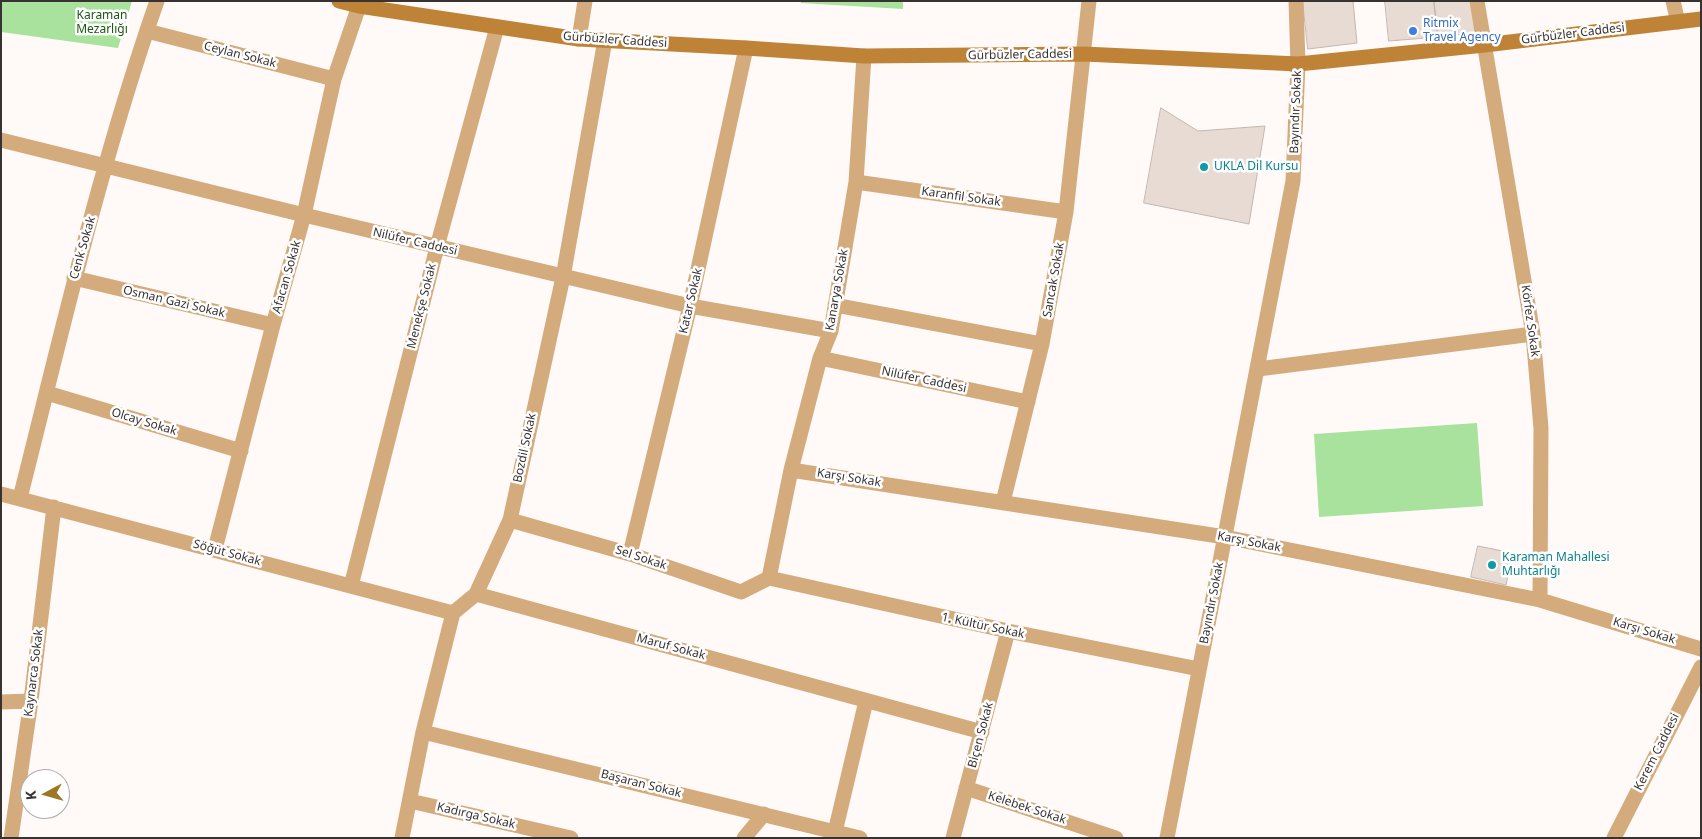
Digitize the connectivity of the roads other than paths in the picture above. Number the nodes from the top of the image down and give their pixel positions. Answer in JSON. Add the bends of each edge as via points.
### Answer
{"nodes":[{"id":1,"x":157,"y":1,"type":"edge"},
{"id":2,"x":339,"y":1,"type":"edge"},
{"id":3,"x":585,"y":1,"type":"edge"},
{"id":4,"x":1089,"y":1,"type":"edge"},
{"id":5,"x":1296,"y":1,"type":"edge"},
{"id":6,"x":1477,"y":1,"type":"edge"},
{"id":7,"x":1673,"y":1,"type":"edge"},
{"id":8,"x":359,"y":6,"type":"junction"},
{"id":9,"x":1701,"y":19,"type":"edge"},
{"id":10,"x":1678,"y":22,"type":"junction"},
{"id":11,"x":498,"y":26,"type":"junction"},
{"id":12,"x":147,"y":31,"type":"junction"},
{"id":13,"x":579,"y":39,"type":"junction"},
{"id":14,"x":605,"y":40,"type":"junction"},
{"id":15,"x":1485,"y":44,"type":"junction"},
{"id":16,"x":746,"y":48,"type":"junction"},
{"id":17,"x":1084,"y":54,"type":"junction"},
{"id":18,"x":864,"y":56,"type":"junction"},
{"id":19,"x":1298,"y":64,"type":"junction"},
{"id":20,"x":334,"y":79,"type":"junction"},
{"id":21,"x":1,"y":140,"type":"edge"},
{"id":22,"x":106,"y":167,"type":"junction"},
{"id":23,"x":856,"y":182,"type":"junction"},
{"id":24,"x":1066,"y":212,"type":"junction"},
{"id":25,"x":304,"y":215,"type":"junction"},
{"id":26,"x":436,"y":247,"type":"junction"},
{"id":27,"x":563,"y":277,"type":"junction"},
{"id":28,"x":74,"y":278,"type":"junction"},
{"id":29,"x":835,"y":305,"type":"junction"},
{"id":30,"x":690,"y":306,"type":"junction"},
{"id":31,"x":273,"y":325,"type":"junction"},
{"id":32,"x":831,"y":331,"type":"junction"},
{"id":33,"x":1533,"y":334,"type":"junction"},
{"id":34,"x":1042,"y":344,"type":"junction"},
{"id":35,"x":820,"y":358,"type":"junction"},
{"id":36,"x":1258,"y":369,"type":"junction"},
{"id":37,"x":46,"y":393,"type":"junction"},
{"id":38,"x":1028,"y":402,"type":"junction"},
{"id":39,"x":241,"y":451,"type":"junction"},
{"id":40,"x":791,"y":470,"type":"junction"},
{"id":41,"x":1,"y":494,"type":"edge"},
{"id":42,"x":20,"y":498,"type":"junction"},
{"id":43,"x":1002,"y":502,"type":"junction"},
{"id":44,"x":54,"y":507,"type":"junction"},
{"id":45,"x":510,"y":520,"type":"junction"},
{"id":46,"x":1225,"y":537,"type":"junction"},
{"id":47,"x":215,"y":549,"type":"junction"},
{"id":48,"x":630,"y":554,"type":"junction"},
{"id":49,"x":768,"y":578,"type":"junction"},
{"id":50,"x":351,"y":586,"type":"junction"},
{"id":51,"x":476,"y":594,"type":"junction"},
{"id":52,"x":1540,"y":600,"type":"junction"},
{"id":53,"x":453,"y":613,"type":"junction"},
{"id":54,"x":1008,"y":632,"type":"junction"},
{"id":55,"x":1701,"y":649,"type":"edge"},
{"id":56,"x":1701,"y":667,"type":"edge"},
{"id":57,"x":1199,"y":669,"type":"junction"},
{"id":58,"x":31,"y":701,"type":"junction"},
{"id":59,"x":866,"y":701,"type":"junction"},
{"id":60,"x":1,"y":702,"type":"edge"},
{"id":61,"x":423,"y":732,"type":"junction"},
{"id":62,"x":982,"y":732,"type":"junction"},
{"id":63,"x":966,"y":788,"type":"junction"},
{"id":64,"x":410,"y":800,"type":"junction"},
{"id":65,"x":764,"y":814,"type":"junction"},
{"id":66,"x":835,"y":832,"type":"junction"},
{"id":67,"x":11,"y":838,"type":"edge"},
{"id":68,"x":402,"y":838,"type":"edge"},
{"id":69,"x":571,"y":838,"type":"edge"},
{"id":70,"x":744,"y":838,"type":"edge"},
{"id":71,"x":860,"y":838,"type":"edge"},
{"id":72,"x":953,"y":838,"type":"edge"},
{"id":73,"x":1116,"y":838,"type":"edge"},
{"id":74,"x":1167,"y":838,"type":"edge"},
{"id":75,"x":1614,"y":838,"type":"edge"}],
"edges":[{"from":1,"to":12,"type":"street","name":"Cenk Sokak"},
{"from":2,"to":8,"type":"street","name":"Gürbüzler Caddesi"},
{"from":3,"to":13,"type":"street"},
{"from":4,"to":17,"type":"street","name":"Sancak Sokak"},
{"from":5,"to":19,"type":"street","name":"Bayındır Sokak"},
{"from":6,"to":15,"type":"street","name":"Körfez Sokak"},
{"from":7,"to":10,"type":"street"},
{"from":8,"to":11,"type":"street","name":"Gürbüzler Caddesi"},
{"from":8,"to":20,"type":"street","name":"Afacan Sokak"},
{"from":9,"to":10,"type":"street","name":"Gürbüzler Caddesi"},
{"from":10,"to":15,"type":"street","name":"Gürbüzler Caddesi"},
{"from":11,"to":13,"type":"street","name":"Gürbüzler Caddesi"},
{"from":11,"to":26,"type":"street","name":"Menekşe Sokak"},
{"from":12,"to":20,"type":"street","name":"Ceylan Sokak"},
{"from":12,"to":22,"type":"street","name":"Cenk Sokak"},
{"from":13,"to":14,"type":"street","name":"Gürbüzler Caddesi"},
{"from":14,"to":16,"type":"street","name":"Gürbüzler Caddesi"},
{"from":14,"to":27,"type":"street","name":"Bozdil Sokak"},
{"from":15,"to":19,"type":"street","name":"Gürbüzler Caddesi"},
{"from":15,"to":33,"type":"street","name":"Körfez Sokak"},
{"from":16,"to":18,"type":"street","name":"Gürbüzler Caddesi"},
{"from":16,"to":30,"type":"street","name":"Katar Sokak"},
{"from":17,"to":18,"type":"street","name":"Gürbüzler Caddesi"},
{"from":17,"to":19,"type":"street","name":"Gürbüzler Caddesi"},
{"from":17,"to":24,"type":"street","name":"Sancak Sokak"},
{"from":18,"to":23,"type":"street","name":"Kanarya Sokak"},
{"from":19,"to":36,"type":"street","name":"Bayındır Sokak","via":[[1293,181]]},
{"from":20,"to":25,"type":"street","name":"Afacan Sokak"},
{"from":21,"to":22,"type":"street","name":"Nilüfer Caddesi"},
{"from":22,"to":25,"type":"street","name":"Nilüfer Caddesi"},
{"from":22,"to":28,"type":"street","name":"Cenk Sokak"},
{"from":23,"to":24,"type":"street","name":"Karanfil Sokak"},
{"from":23,"to":29,"type":"street","name":"Kanarya Sokak"},
{"from":24,"to":34,"type":"street","name":"Sancak Sokak"},
{"from":25,"to":26,"type":"street","name":"Nilüfer Caddesi"},
{"from":25,"to":31,"type":"street","name":"Afacan Sokak"},
{"from":26,"to":27,"type":"street","name":"Nilüfer Caddesi"},
{"from":26,"to":50,"type":"street","name":"Menekşe Sokak"},
{"from":27,"to":30,"type":"street","name":"Nilüfer Caddesi"},
{"from":27,"to":45,"type":"street","name":"Bozdil Sokak"},
{"from":28,"to":31,"type":"street","name":"Osman Gazi Sokak"},
{"from":28,"to":37,"type":"street","name":"Cenk Sokak"},
{"from":29,"to":32,"type":"street","name":"Kanarya Sokak"},
{"from":29,"to":34,"type":"street"},
{"from":30,"to":32,"type":"street","name":"Nilüfer Caddesi"},
{"from":30,"to":48,"type":"street","name":"Katar Sokak"},
{"from":31,"to":39,"type":"street","name":"Afacan Sokak"},
{"from":32,"to":35,"type":"street","name":"Kanarya Sokak"},
{"from":33,"to":36,"type":"street"},
{"from":33,"to":52,"type":"street","name":"Körfez Sokak","via":[[1541,428]]},
{"from":34,"to":38,"type":"street","name":"Sancak Sokak"},
{"from":35,"to":38,"type":"street","name":"Nilüfer Caddesi"},
{"from":35,"to":40,"type":"street","name":"Kanarya Sokak"},
{"from":36,"to":46,"type":"street","name":"Bayındır Sokak"},
{"from":37,"to":39,"type":"street","name":"Olcay Sokak"},
{"from":37,"to":42,"type":"street","name":"Cenk Sokak"},
{"from":38,"to":43,"type":"street","name":"Sancak Sokak"},
{"from":39,"to":47,"type":"street","name":"Afacan Sokak"},
{"from":40,"to":43,"type":"street","name":"Karşı Sokak"},
{"from":40,"to":49,"type":"street","name":"Kanarya Sokak"},
{"from":41,"to":42,"type":"street","name":"Söğüt Sokak"},
{"from":42,"to":44,"type":"street","name":"Söğüt Sokak"},
{"from":43,"to":46,"type":"street","name":"Karşı Sokak"},
{"from":44,"to":47,"type":"street","name":"Söğüt Sokak"},
{"from":44,"to":58,"type":"street","name":"Kaynarca Sokak"},
{"from":45,"to":48,"type":"street","name":"Sel Sokak"},
{"from":45,"to":51,"type":"street","name":"Bozdil Sokak"},
{"from":46,"to":52,"type":"street","name":"Karşı Sokak"},
{"from":46,"to":57,"type":"street","name":"Bayındır Sokak"},
{"from":47,"to":50,"type":"street","name":"Söğüt Sokak"},
{"from":48,"to":49,"type":"street","name":"Sel Sokak","via":[[741,592]]},
{"from":49,"to":54,"type":"street","name":"1. Kültür Sokak"},
{"from":50,"to":53,"type":"street","name":"Söğüt Sokak"},
{"from":51,"to":53,"type":"street","name":"Bozdil Sokak"},
{"from":51,"to":59,"type":"street","name":"Maruf Sokak"},
{"from":52,"to":55,"type":"street","name":"Karşı Sokak"},
{"from":53,"to":61,"type":"street"},
{"from":54,"to":57,"type":"street","name":"1. Kültür Sokak"},
{"from":54,"to":62,"type":"street","name":"Biçen Sokak"},
{"from":56,"to":75,"type":"street","name":"Kerem Caddesi"},
{"from":57,"to":74,"type":"street","name":"Bayındır Sokak"},
{"from":58,"to":60,"type":"street"},
{"from":58,"to":67,"type":"street","name":"Kaynarca Sokak"},
{"from":59,"to":62,"type":"street","name":"Maruf Sokak"},
{"from":59,"to":66,"type":"street"},
{"from":61,"to":64,"type":"street"},
{"from":61,"to":65,"type":"street","name":"Başaran Sokak"},
{"from":62,"to":63,"type":"street","name":"Biçen Sokak"},
{"from":63,"to":72,"type":"street","name":"Biçen Sokak"},
{"from":63,"to":73,"type":"street","name":"Kelebek Sokak"},
{"from":64,"to":68,"type":"street"},
{"from":64,"to":69,"type":"street","name":"Kadırga Sokak"},
{"from":65,"to":66,"type":"street","name":"Başaran Sokak"},
{"from":65,"to":70,"type":"street"},
{"from":66,"to":71,"type":"street","name":"Başaran Sokak"}]}
